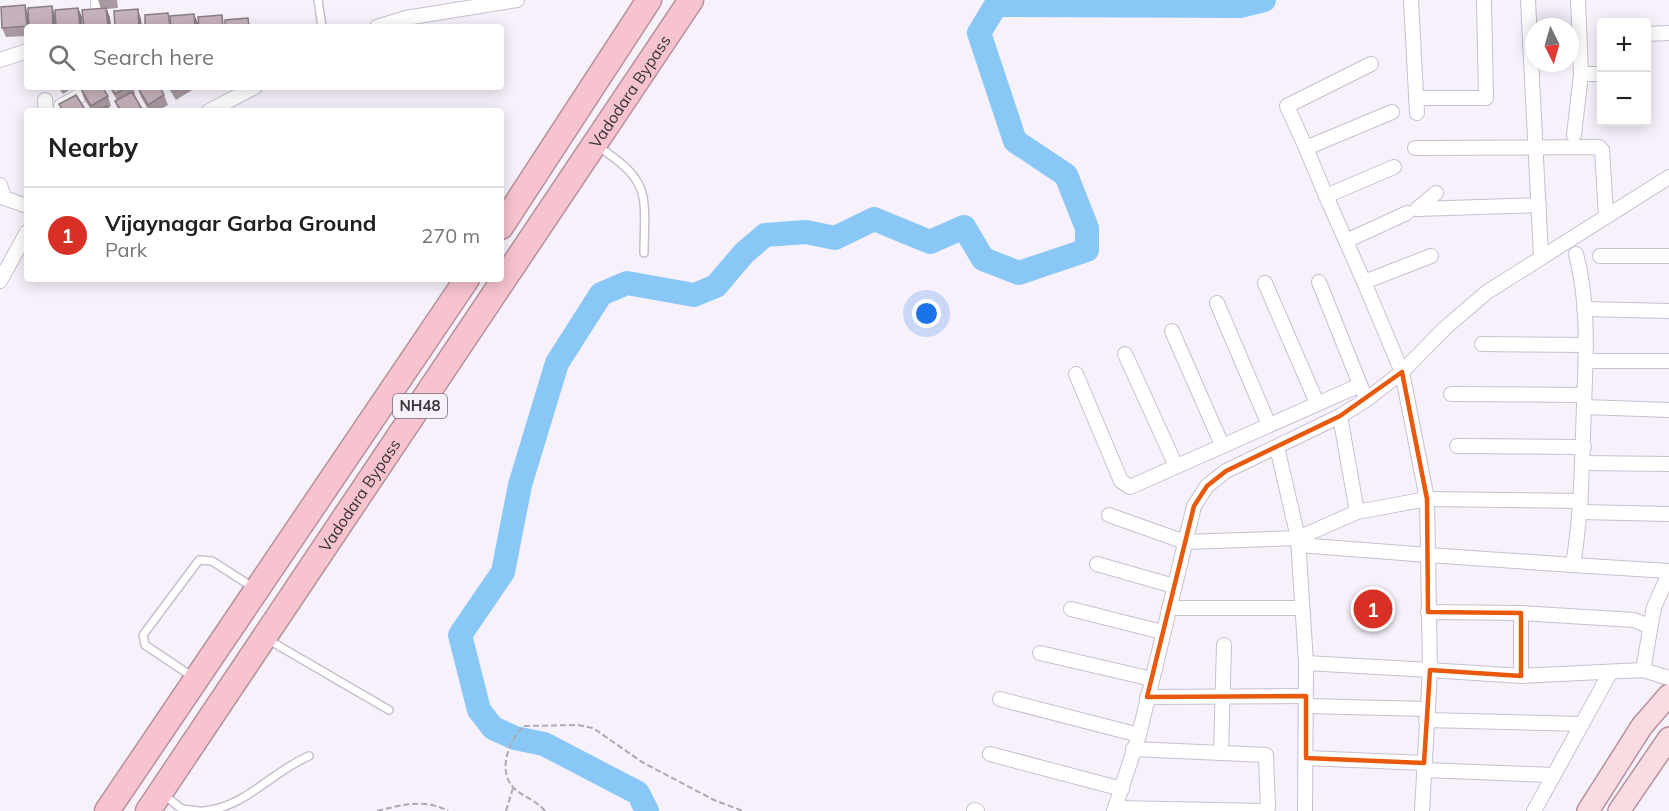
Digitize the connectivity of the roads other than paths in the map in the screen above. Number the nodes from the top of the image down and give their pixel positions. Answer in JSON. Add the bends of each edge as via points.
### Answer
{"nodes":[{"id":1,"x":98,"y":0,"type":"edge"},
{"id":2,"x":318,"y":0,"type":"edge"},
{"id":3,"x":517,"y":0,"type":"edge"},
{"id":4,"x":649,"y":0,"type":"edge"},
{"id":5,"x":691,"y":0,"type":"edge"},
{"id":6,"x":1411,"y":0,"type":"edge"},
{"id":7,"x":1484,"y":0,"type":"edge"},
{"id":8,"x":1528,"y":0,"type":"edge"},
{"id":9,"x":1578,"y":0,"type":"edge"},
{"id":10,"x":99,"y":17,"type":"edge"},
{"id":11,"x":322,"y":24,"type":"edge"},
{"id":12,"x":387,"y":24,"type":"edge"},
{"id":13,"x":1669,"y":33,"type":"edge"},
{"id":14,"x":1651,"y":34,"type":"edge"},
{"id":15,"x":24,"y":52,"type":"edge"},
{"id":16,"x":0,"y":60,"type":"edge"},
{"id":17,"x":1371,"y":64,"type":"dead end"},
{"id":18,"x":1581,"y":74,"type":"junction"},
{"id":19,"x":1597,"y":74,"type":"edge"},
{"id":20,"x":90,"y":90,"type":"edge"},
{"id":21,"x":249,"y":90,"type":"edge"},
{"id":22,"x":1416,"y":98,"type":"junction"},
{"id":23,"x":61,"y":106,"type":"edge"},
{"id":24,"x":215,"y":108,"type":"edge"},
{"id":25,"x":1392,"y":112,"type":"dead end"},
{"id":26,"x":1417,"y":113,"type":"dead end"},
{"id":27,"x":1574,"y":135,"type":"dead end"},
{"id":28,"x":595,"y":144,"type":"junction"},
{"id":29,"x":1535,"y":146,"type":"junction"},
{"id":30,"x":1306,"y":148,"type":"junction"},
{"id":31,"x":1415,"y":148,"type":"dead end"},
{"id":32,"x":1394,"y":167,"type":"dead end"},
{"id":33,"x":1669,"y":177,"type":"edge"},
{"id":34,"x":0,"y":185,"type":"edge"},
{"id":35,"x":1436,"y":194,"type":"dead end"},
{"id":36,"x":1326,"y":196,"type":"junction"},
{"id":37,"x":24,"y":205,"type":"edge"},
{"id":38,"x":1539,"y":205,"type":"junction"},
{"id":39,"x":1407,"y":213,"type":"dead end"},
{"id":40,"x":1606,"y":216,"type":"junction"},
{"id":41,"x":504,"y":221,"type":"edge"},
{"id":42,"x":24,"y":237,"type":"edge"},
{"id":43,"x":1346,"y":241,"type":"junction"},
{"id":44,"x":644,"y":253,"type":"dead end"},
{"id":45,"x":1576,"y":254,"type":"dead end"},
{"id":46,"x":1431,"y":256,"type":"dead end"},
{"id":47,"x":1541,"y":256,"type":"junction"},
{"id":48,"x":1600,"y":256,"type":"dead end"},
{"id":49,"x":1669,"y":256,"type":"edge"},
{"id":50,"x":504,"y":280,"type":"edge"},
{"id":51,"x":0,"y":281,"type":"edge"},
{"id":52,"x":465,"y":282,"type":"edge"},
{"id":53,"x":503,"y":282,"type":"edge"},
{"id":54,"x":1319,"y":282,"type":"dead end"},
{"id":55,"x":1364,"y":282,"type":"junction"},
{"id":56,"x":1265,"y":283,"type":"dead end"},
{"id":57,"x":1217,"y":303,"type":"dead end"},
{"id":58,"x":1584,"y":309,"type":"junction"},
{"id":59,"x":1669,"y":311,"type":"edge"},
{"id":60,"x":1172,"y":331,"type":"dead end"},
{"id":61,"x":1482,"y":344,"type":"dead end"},
{"id":62,"x":1586,"y":345,"type":"junction"},
{"id":63,"x":1125,"y":354,"type":"dead end"},
{"id":64,"x":1586,"y":361,"type":"junction"},
{"id":65,"x":1669,"y":361,"type":"edge"},
{"id":66,"x":1402,"y":372,"type":"junction"},
{"id":67,"x":1076,"y":374,"type":"dead end"},
{"id":68,"x":1360,"y":385,"type":"junction"},
{"id":69,"x":1451,"y":394,"type":"dead end"},
{"id":70,"x":1366,"y":400,"type":"junction"},
{"id":71,"x":1584,"y":401,"type":"junction"},
{"id":72,"x":1317,"y":403,"type":"junction"},
{"id":73,"x":1669,"y":410,"type":"edge"},
{"id":74,"x":1340,"y":416,"type":"junction"},
{"id":75,"x":1269,"y":425,"type":"junction"},
{"id":76,"x":1222,"y":445,"type":"junction"},
{"id":77,"x":1456,"y":446,"type":"dead end"},
{"id":78,"x":1277,"y":447,"type":"junction"},
{"id":79,"x":1584,"y":447,"type":"junction"},
{"id":80,"x":1583,"y":463,"type":"junction"},
{"id":81,"x":1669,"y":464,"type":"edge"},
{"id":82,"x":1176,"y":466,"type":"junction"},
{"id":83,"x":1427,"y":499,"type":"junction"},
{"id":84,"x":1581,"y":507,"type":"junction"},
{"id":85,"x":1357,"y":512,"type":"junction"},
{"id":86,"x":1669,"y":514,"type":"edge"},
{"id":87,"x":1109,"y":515,"type":"dead end"},
{"id":88,"x":1185,"y":542,"type":"junction"},
{"id":89,"x":1299,"y":542,"type":"junction"},
{"id":90,"x":1428,"y":555,"type":"junction"},
{"id":91,"x":1097,"y":564,"type":"dead end"},
{"id":92,"x":1573,"y":565,"type":"junction"},
{"id":93,"x":1669,"y":573,"type":"edge"},
{"id":94,"x":1174,"y":586,"type":"junction"},
{"id":95,"x":257,"y":590,"type":"junction"},
{"id":96,"x":1169,"y":608,"type":"junction"},
{"id":97,"x":1301,"y":608,"type":"junction"},
{"id":98,"x":1071,"y":609,"type":"dead end"},
{"id":99,"x":1428,"y":612,"type":"junction"},
{"id":100,"x":1521,"y":613,"type":"junction"},
{"id":101,"x":1649,"y":626,"type":"junction"},
{"id":102,"x":1162,"y":632,"type":"junction"},
{"id":103,"x":264,"y":638,"type":"junction"},
{"id":104,"x":1224,"y":645,"type":"dead end"},
{"id":105,"x":1040,"y":653,"type":"dead end"},
{"id":106,"x":1306,"y":663,"type":"junction"},
{"id":107,"x":1430,"y":670,"type":"junction"},
{"id":108,"x":1643,"y":670,"type":"junction"},
{"id":109,"x":1610,"y":673,"type":"junction"},
{"id":110,"x":1521,"y":676,"type":"junction"},
{"id":111,"x":1669,"y":678,"type":"edge"},
{"id":112,"x":196,"y":679,"type":"junction"},
{"id":113,"x":1152,"y":679,"type":"junction"},
{"id":114,"x":1669,"y":695,"type":"edge"},
{"id":115,"x":1147,"y":697,"type":"junction"},
{"id":116,"x":1222,"y":698,"type":"junction"},
{"id":117,"x":1000,"y":699,"type":"dead end"},
{"id":118,"x":1305,"y":701,"type":"junction"},
{"id":119,"x":389,"y":710,"type":"dead end"},
{"id":120,"x":1427,"y":715,"type":"junction"},
{"id":121,"x":1582,"y":724,"type":"junction"},
{"id":122,"x":1139,"y":735,"type":"junction"},
{"id":123,"x":1669,"y":738,"type":"edge"},
{"id":124,"x":1133,"y":749,"type":"junction"},
{"id":125,"x":1221,"y":753,"type":"junction"},
{"id":126,"x":990,"y":754,"type":"dead end"},
{"id":127,"x":309,"y":756,"type":"dead end"},
{"id":128,"x":1306,"y":758,"type":"junction"},
{"id":129,"x":1424,"y":766,"type":"junction"},
{"id":130,"x":1553,"y":775,"type":"junction"},
{"id":131,"x":1122,"y":789,"type":"junction"},
{"id":132,"x":155,"y":802,"type":"edge"},
{"id":133,"x":1115,"y":809,"type":"edge"},
{"id":134,"x":183,"y":810,"type":"edge"},
{"id":135,"x":106,"y":811,"type":"edge"},
{"id":136,"x":199,"y":811,"type":"edge"},
{"id":137,"x":204,"y":811,"type":"edge"},
{"id":138,"x":1305,"y":811,"type":"edge"},
{"id":139,"x":1422,"y":811,"type":"edge"},
{"id":140,"x":1534,"y":811,"type":"edge"},
{"id":141,"x":1588,"y":811,"type":"edge"},
{"id":142,"x":1619,"y":811,"type":"edge"}],
"edges":[{"from":1,"to":10,"type":"street"},
{"from":2,"to":11,"type":"lane"},
{"from":3,"to":12,"type":"street"},
{"from":4,"to":41,"type":"highway","name":"Vadodara Bypass"},
{"from":5,"to":28,"type":"highway","name":"Vadodara Bypass","number":"NH48"},
{"from":6,"to":22,"type":"street"},
{"from":7,"to":22,"type":"street","via":[[1486,98]]},
{"from":8,"to":29,"type":"street"},
{"from":9,"to":18,"type":"street"},
{"from":13,"to":14,"type":"street"},
{"from":15,"to":16,"type":"street"},
{"from":17,"to":30,"type":"street","via":[[1287,106]]},
{"from":18,"to":19,"type":"street"},
{"from":18,"to":27,"type":"street"},
{"from":20,"to":23,"type":"street"},
{"from":21,"to":24,"type":"street"},
{"from":22,"to":26,"type":"street"},
{"from":25,"to":30,"type":"street"},
{"from":28,"to":44,"type":"lane","via":[[634,173],[644,192]]},
{"from":28,"to":50,"type":"highway","name":"Vadodara Bypass","number":"NH48"},
{"from":29,"to":31,"type":"street"},
{"from":29,"to":38,"type":"street"},
{"from":29,"to":40,"type":"street","via":[[1601,148]]},
{"from":30,"to":36,"type":"street"},
{"from":32,"to":36,"type":"street"},
{"from":33,"to":40,"type":"street"},
{"from":34,"to":37,"type":"street","via":[[4,198]]},
{"from":35,"to":38,"type":"street","via":[[1417,208]]},
{"from":36,"to":43,"type":"street"},
{"from":38,"to":47,"type":"street"},
{"from":39,"to":43,"type":"street"},
{"from":40,"to":47,"type":"street"},
{"from":42,"to":51,"type":"street"},
{"from":43,"to":55,"type":"street"},
{"from":45,"to":58,"type":"street","via":[[1584,283]]},
{"from":46,"to":55,"type":"street"},
{"from":47,"to":66,"type":"street","via":[[1487,292]]},
{"from":48,"to":49,"type":"street"},
{"from":52,"to":95,"type":"highway","name":"Vadodara Bypass","number":"NH48"},
{"from":53,"to":103,"type":"highway","name":"Vadodara Bypass","number":"NH48"},
{"from":54,"to":68,"type":"street"},
{"from":55,"to":66,"type":"street"},
{"from":56,"to":72,"type":"street"},
{"from":57,"to":75,"type":"street"},
{"from":58,"to":59,"type":"street"},
{"from":58,"to":62,"type":"street"},
{"from":60,"to":76,"type":"street"},
{"from":61,"to":62,"type":"street"},
{"from":62,"to":64,"type":"street"},
{"from":63,"to":82,"type":"street"},
{"from":64,"to":65,"type":"street"},
{"from":64,"to":71,"type":"street"},
{"from":66,"to":70,"type":"street"},
{"from":66,"to":83,"type":"street"},
{"from":67,"to":82,"type":"street","via":[[1126,486]]},
{"from":68,"to":70,"type":"street"},
{"from":68,"to":72,"type":"street"},
{"from":69,"to":71,"type":"street"},
{"from":70,"to":74,"type":"street"},
{"from":71,"to":73,"type":"street"},
{"from":71,"to":79,"type":"street"},
{"from":72,"to":75,"type":"street"},
{"from":74,"to":78,"type":"street"},
{"from":74,"to":85,"type":"street"},
{"from":75,"to":76,"type":"street"},
{"from":76,"to":82,"type":"street"},
{"from":77,"to":79,"type":"street"},
{"from":78,"to":88,"type":"street","via":[[1226,471],[1207,486],[1194,506]]},
{"from":78,"to":89,"type":"street"},
{"from":79,"to":80,"type":"street"},
{"from":80,"to":81,"type":"street"},
{"from":80,"to":84,"type":"street"},
{"from":83,"to":84,"type":"street"},
{"from":83,"to":85,"type":"street"},
{"from":83,"to":90,"type":"street"},
{"from":84,"to":86,"type":"street"},
{"from":84,"to":92,"type":"street"},
{"from":85,"to":89,"type":"street"},
{"from":87,"to":88,"type":"street"},
{"from":88,"to":89,"type":"street"},
{"from":88,"to":94,"type":"street"},
{"from":89,"to":90,"type":"street"},
{"from":89,"to":97,"type":"street"},
{"from":90,"to":92,"type":"street"},
{"from":90,"to":99,"type":"street"},
{"from":91,"to":94,"type":"street"},
{"from":92,"to":93,"type":"street"},
{"from":93,"to":101,"type":"street"},
{"from":94,"to":96,"type":"street"},
{"from":95,"to":112,"type":"highway","name":"Vadodara Bypass","number":"NH48"},
{"from":95,"to":112,"type":"lane","via":[[212,561],[199,560],[143,635],[145,645]]},
{"from":96,"to":97,"type":"street"},
{"from":96,"to":102,"type":"street"},
{"from":97,"to":106,"type":"street"},
{"from":98,"to":102,"type":"street"},
{"from":99,"to":100,"type":"street"},
{"from":99,"to":107,"type":"street"},
{"from":100,"to":101,"type":"street","via":[[1634,620]]},
{"from":100,"to":110,"type":"street"},
{"from":101,"to":108,"type":"street"},
{"from":102,"to":113,"type":"street"},
{"from":103,"to":119,"type":"lane"},
{"from":103,"to":132,"type":"highway","name":"Vadodara Bypass","number":"NH48"},
{"from":104,"to":116,"type":"street"},
{"from":105,"to":113,"type":"street"},
{"from":106,"to":107,"type":"street"},
{"from":106,"to":118,"type":"street"},
{"from":107,"to":110,"type":"street"},
{"from":107,"to":120,"type":"street"},
{"from":108,"to":109,"type":"street"},
{"from":108,"to":111,"type":"street"},
{"from":109,"to":110,"type":"street"},
{"from":109,"to":121,"type":"street"},
{"from":112,"to":135,"type":"highway","name":"Vadodara Bypass","number":"NH48"},
{"from":113,"to":115,"type":"street"},
{"from":114,"to":141,"type":"main road","via":[[1642,726]]},
{"from":115,"to":116,"type":"street"},
{"from":115,"to":122,"type":"street"},
{"from":116,"to":118,"type":"street"},
{"from":116,"to":125,"type":"street"},
{"from":117,"to":122,"type":"street"},
{"from":118,"to":120,"type":"street"},
{"from":118,"to":128,"type":"street"},
{"from":120,"to":121,"type":"street"},
{"from":120,"to":129,"type":"street"},
{"from":121,"to":130,"type":"street"},
{"from":122,"to":124,"type":"street"},
{"from":123,"to":142,"type":"main road"},
{"from":124,"to":125,"type":"street"},
{"from":124,"to":131,"type":"street"},
{"from":125,"to":133,"type":"street","via":[[1267,756],[1267,810]]},
{"from":126,"to":131,"type":"street"},
{"from":127,"to":137,"type":"lane","via":[[292,763],[241,801]]},
{"from":128,"to":129,"type":"street"},
{"from":128,"to":138,"type":"street"},
{"from":129,"to":130,"type":"street"},
{"from":129,"to":139,"type":"street"},
{"from":130,"to":140,"type":"street"},
{"from":131,"to":133,"type":"street"},
{"from":132,"to":134,"type":"lane"},
{"from":134,"to":136,"type":"lane"}]}
